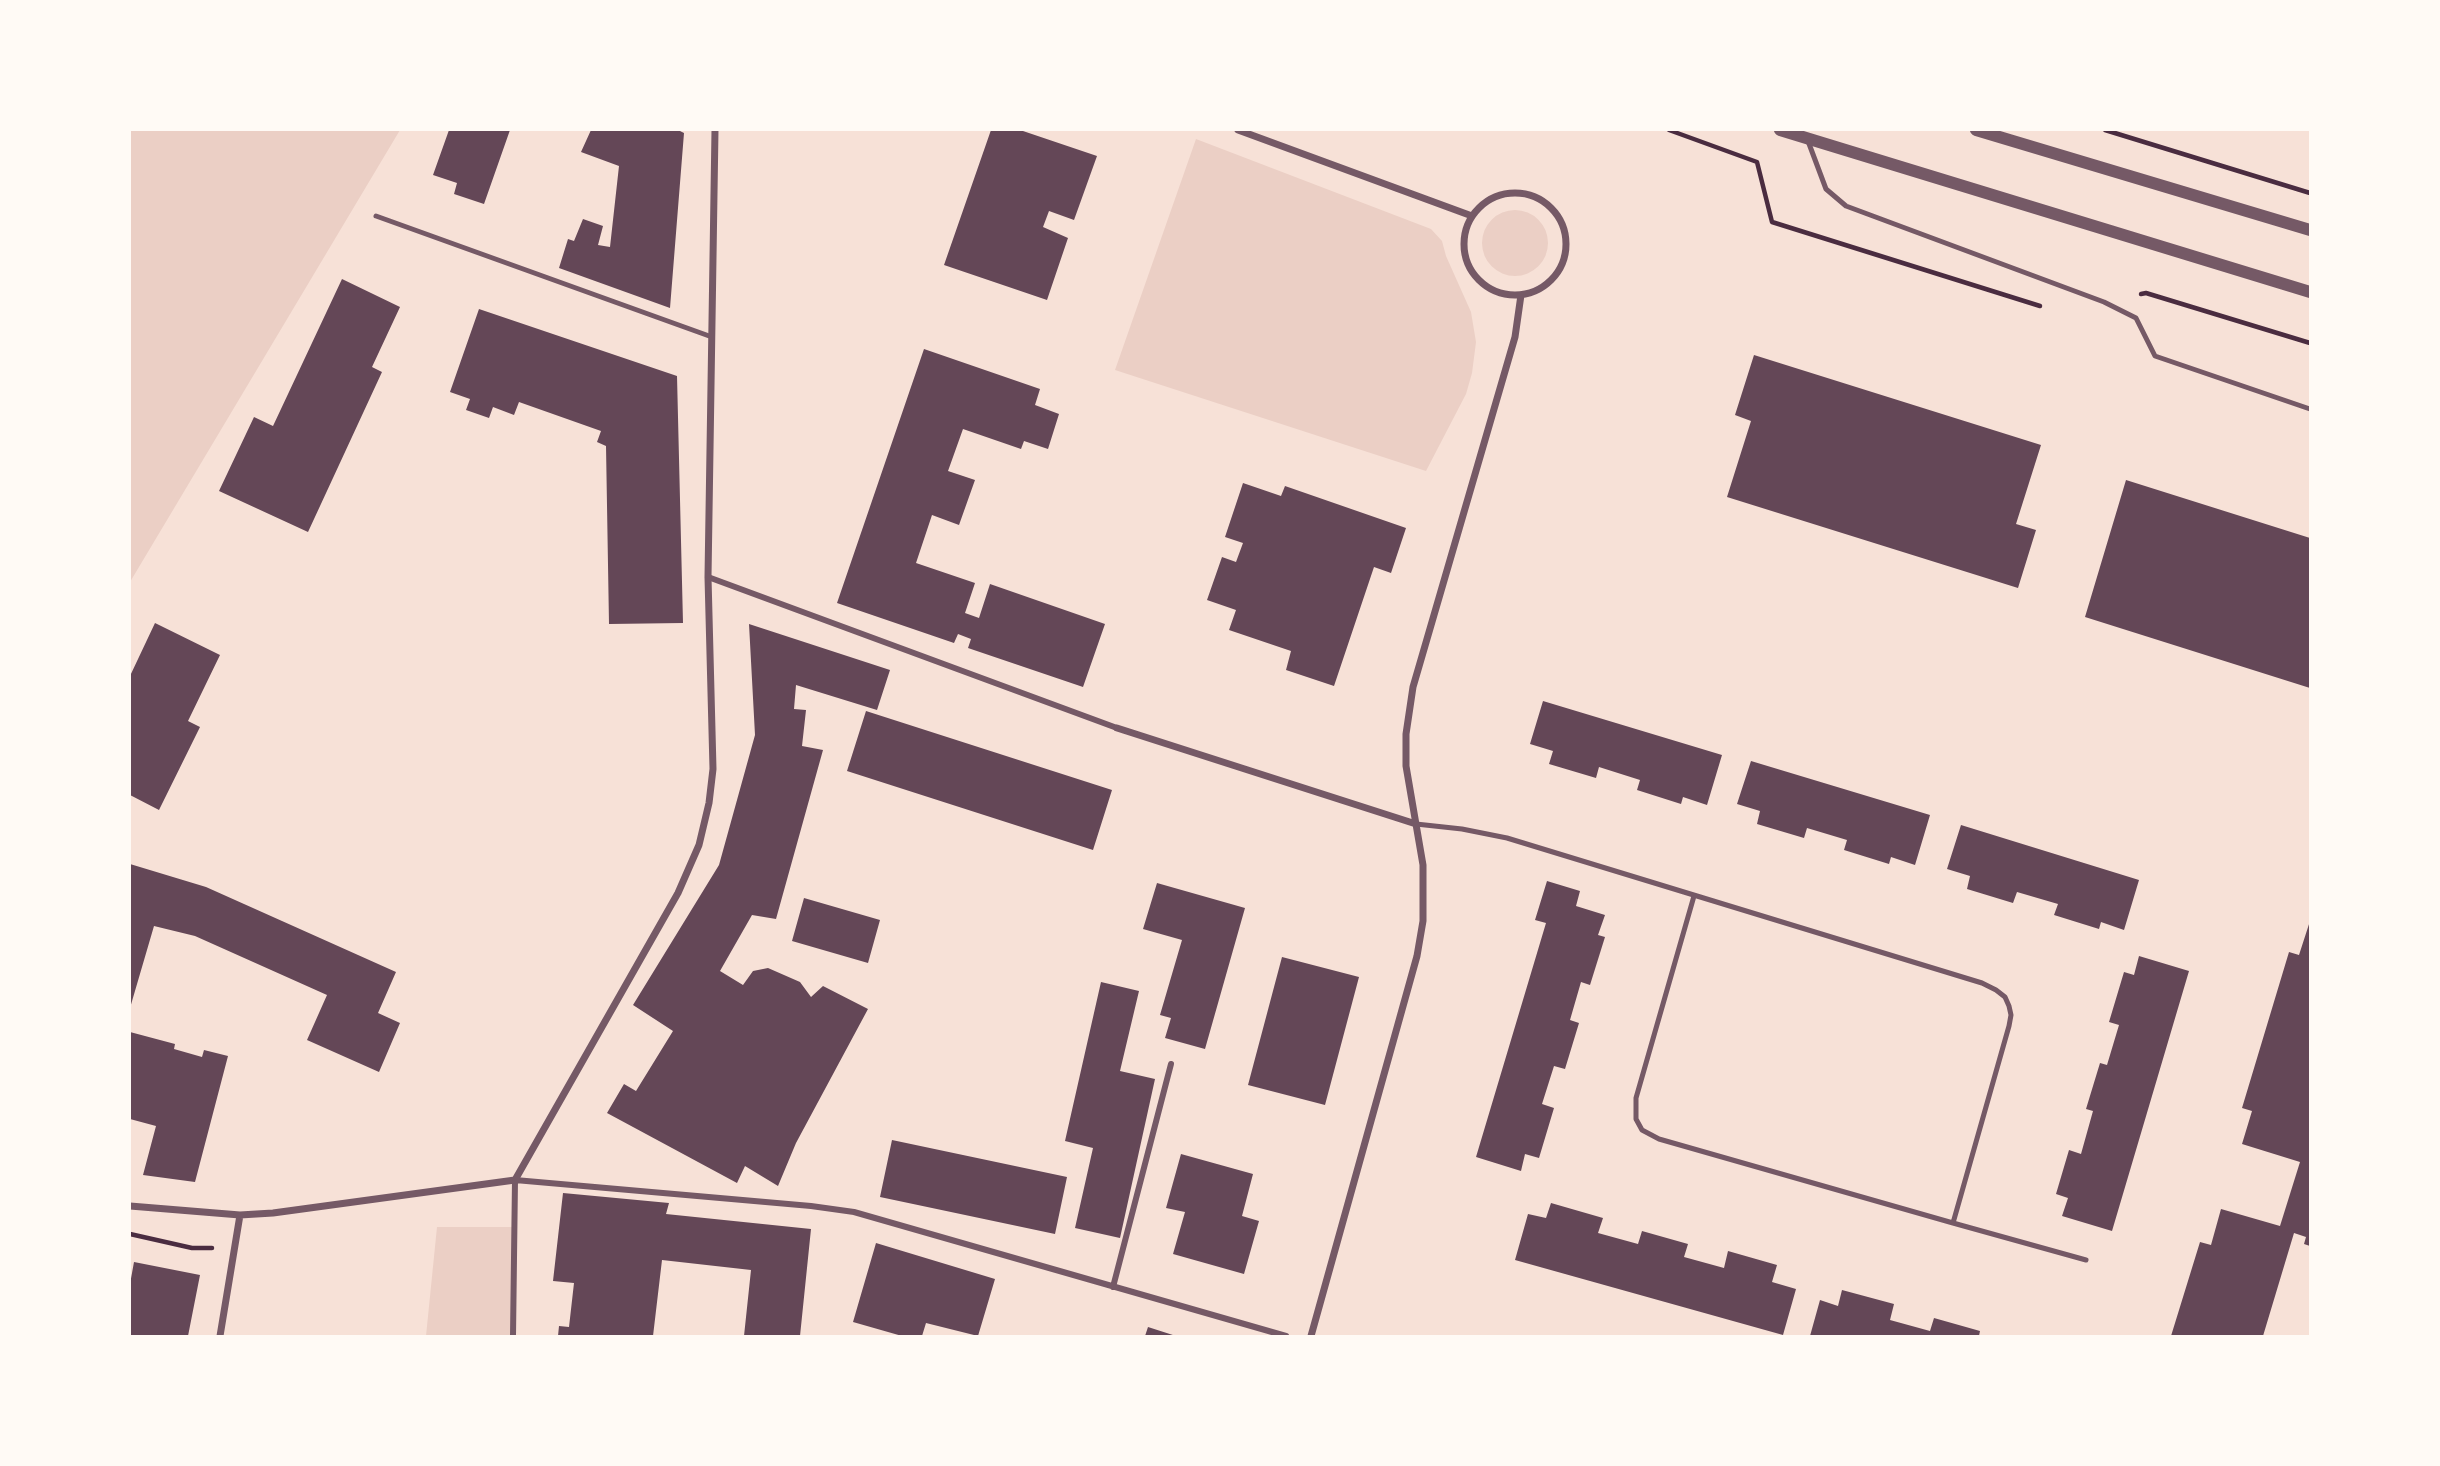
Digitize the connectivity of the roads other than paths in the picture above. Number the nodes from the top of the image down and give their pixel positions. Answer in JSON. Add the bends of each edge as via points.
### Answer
{"nodes":[{"id":1,"x":715,"y":130,"type":"edge"},
{"id":2,"x":1238,"y":130,"type":"edge"},
{"id":3,"x":1780,"y":130,"type":"edge"},
{"id":4,"x":1976,"y":130,"type":"edge"},
{"id":5,"x":1807,"y":138,"type":"junction"},
{"id":6,"x":376,"y":216,"type":"dead end"},
{"id":7,"x":1472,"y":216,"type":"junction"},
{"id":8,"x":2311,"y":230,"type":"edge"},
{"id":9,"x":2311,"y":292,"type":"edge"},
{"id":10,"x":1521,"y":295,"type":"junction"},
{"id":11,"x":712,"y":337,"type":"junction"},
{"id":12,"x":2311,"y":409,"type":"edge"},
{"id":13,"x":708,"y":578,"type":"junction"},
{"id":14,"x":1117,"y":728,"type":"joint"},
{"id":15,"x":1416,"y":824,"type":"junction"},
{"id":16,"x":1694,"y":896,"type":"junction"},
{"id":17,"x":1171,"y":1064,"type":"dead end"},
{"id":18,"x":515,"y":1181,"type":"junction"},
{"id":19,"x":130,"y":1206,"type":"edge"},
{"id":20,"x":240,"y":1215,"type":"junction"},
{"id":21,"x":1953,"y":1223,"type":"junction"},
{"id":22,"x":2086,"y":1260,"type":"dead end"},
{"id":23,"x":1113,"y":1287,"type":"junction"},
{"id":24,"x":220,"y":1336,"type":"edge"},
{"id":25,"x":513,"y":1336,"type":"edge"},
{"id":26,"x":1286,"y":1336,"type":"edge"},
{"id":27,"x":1311,"y":1336,"type":"edge"}],
"edges":[{"from":1,"to":11,"type":"street"},
{"from":2,"to":7,"type":"street"},
{"from":3,"to":5,"type":"street"},
{"from":4,"to":8,"type":"street"},
{"from":5,"to":9,"type":"street"},
{"from":5,"to":12,"type":"lane","via":[[1826,189],[1846,206],[2104,302],[2136,318],[2155,356]]},
{"from":6,"to":11,"type":"lane"},
{"from":7,"to":10,"type":"street","via":[[1464,241],[1470,267],[1492,289]]},
{"from":7,"to":10,"type":"street","via":[[1488,200],[1513,193],[1534,196],[1558,214],[1565,231],[1561,266],[1544,285]]},
{"from":10,"to":15,"type":"street","via":[[1515,337],[1411,694],[1406,765]]},
{"from":11,"to":13,"type":"street"},
{"from":13,"to":14,"type":"street"},
{"from":13,"to":18,"type":"street","via":[[713,769],[699,845],[678,893]]},
{"from":14,"to":15,"type":"street"},
{"from":15,"to":16,"type":"lane","via":[[1507,838]]},
{"from":15,"to":27,"type":"street","via":[[1425,884],[1419,948]]},
{"from":16,"to":21,"type":"lane","via":[[1982,983],[2005,997],[2009,1026]]},
{"from":16,"to":21,"type":"lane","via":[[1636,1098],[1636,1119],[1642,1130],[1659,1139]]},
{"from":17,"to":23,"type":"street"},
{"from":18,"to":20,"type":"street"},
{"from":18,"to":23,"type":"street","via":[[854,1212]]},
{"from":18,"to":25,"type":"street"},
{"from":19,"to":20,"type":"street"},
{"from":20,"to":24,"type":"street"},
{"from":21,"to":22,"type":"lane"},
{"from":23,"to":26,"type":"street"}]}
